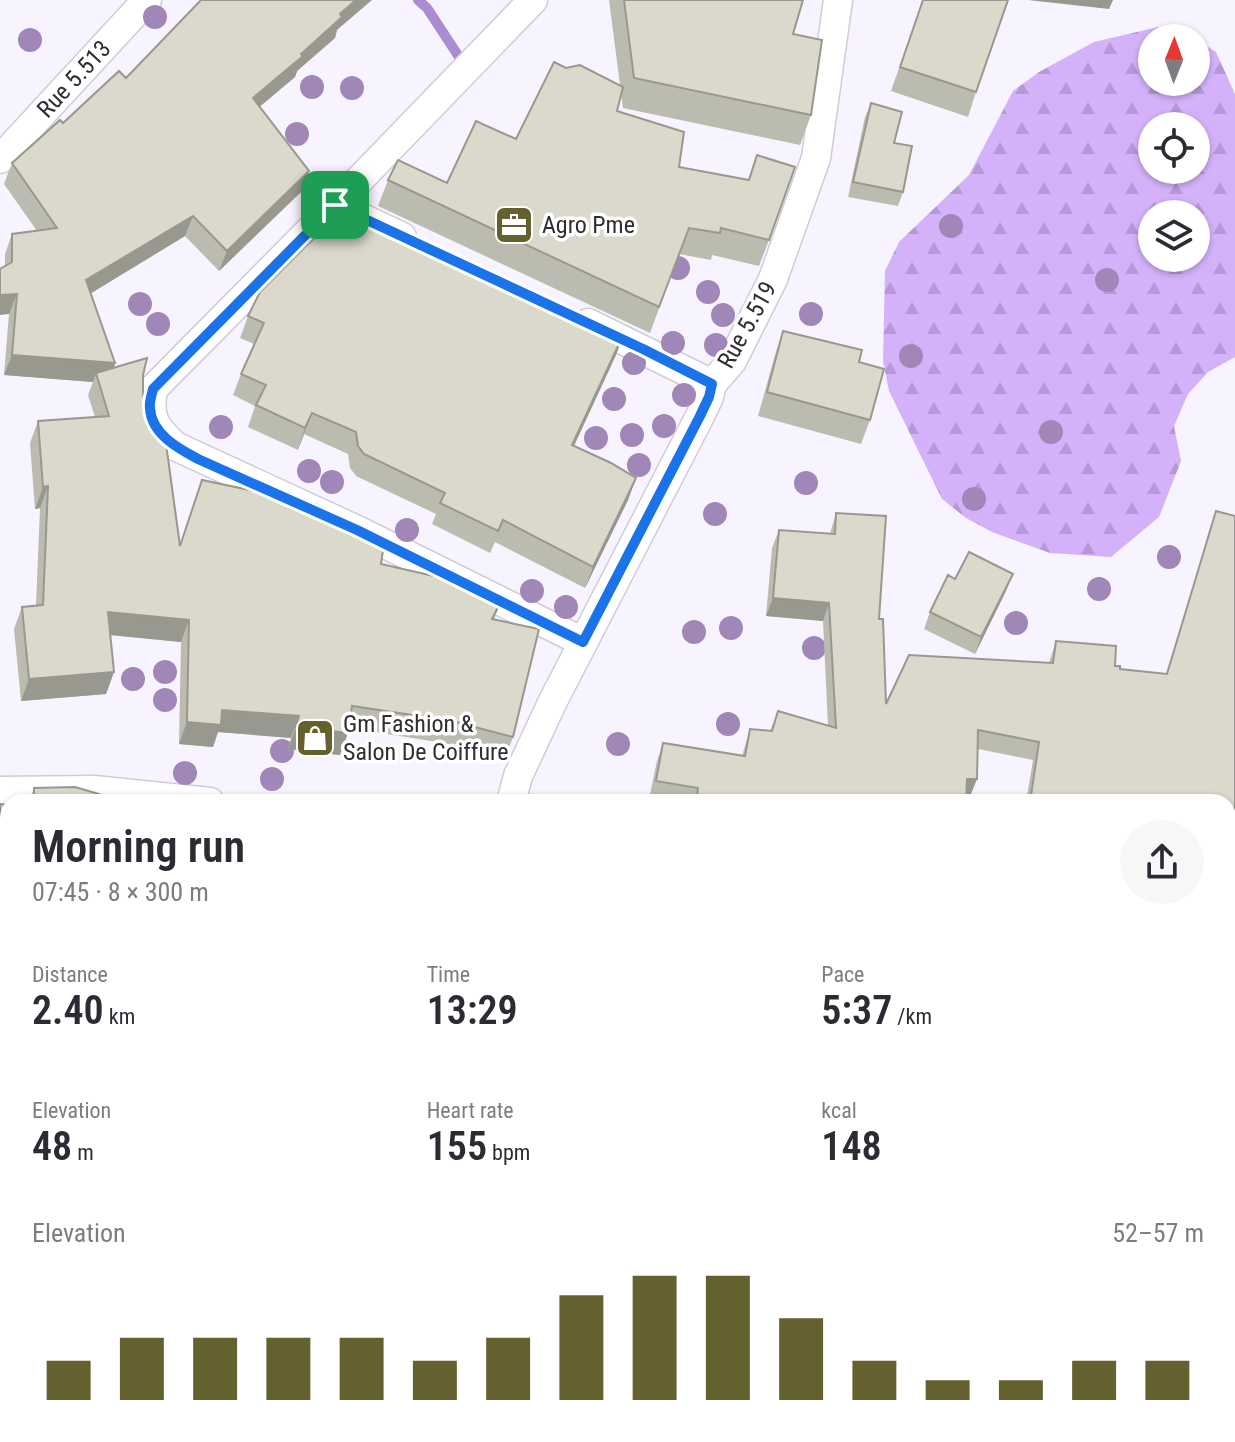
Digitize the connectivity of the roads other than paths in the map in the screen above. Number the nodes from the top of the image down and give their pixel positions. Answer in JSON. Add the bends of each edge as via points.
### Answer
{"nodes":[{"id":1,"x":147,"y":0,"type":"edge"},
{"id":2,"x":533,"y":0,"type":"edge"},
{"id":3,"x":838,"y":0,"type":"edge"},
{"id":4,"x":0,"y":159,"type":"edge"},
{"id":5,"x":335,"y":205,"type":"junction"},
{"id":6,"x":433,"y":251,"type":"edge"},
{"id":7,"x":559,"y":310,"type":"edge"},
{"id":8,"x":712,"y":384,"type":"junction"},
{"id":9,"x":583,"y":642,"type":"junction"},
{"id":10,"x":0,"y":791,"type":"edge"},
{"id":11,"x":133,"y":794,"type":"edge"},
{"id":12,"x":513,"y":794,"type":"edge"}],
"edges":[{"from":1,"to":4,"type":"street","name":"Rue 5.513"},
{"from":2,"to":5,"type":"street"},
{"from":3,"to":8,"type":"street","name":"Rue 5.519","via":[[816,158],[773,279],[732,361]]},
{"from":5,"to":6,"type":"street"},
{"from":5,"to":9,"type":"street","via":[[153,389],[149,410],[161,432],[198,459],[357,530]]},
{"from":7,"to":8,"type":"street"},
{"from":8,"to":9,"type":"street","name":"Rue 5.519"},
{"from":9,"to":12,"type":"street","name":"Rue 5.519"},
{"from":10,"to":11,"type":"street"}]}
